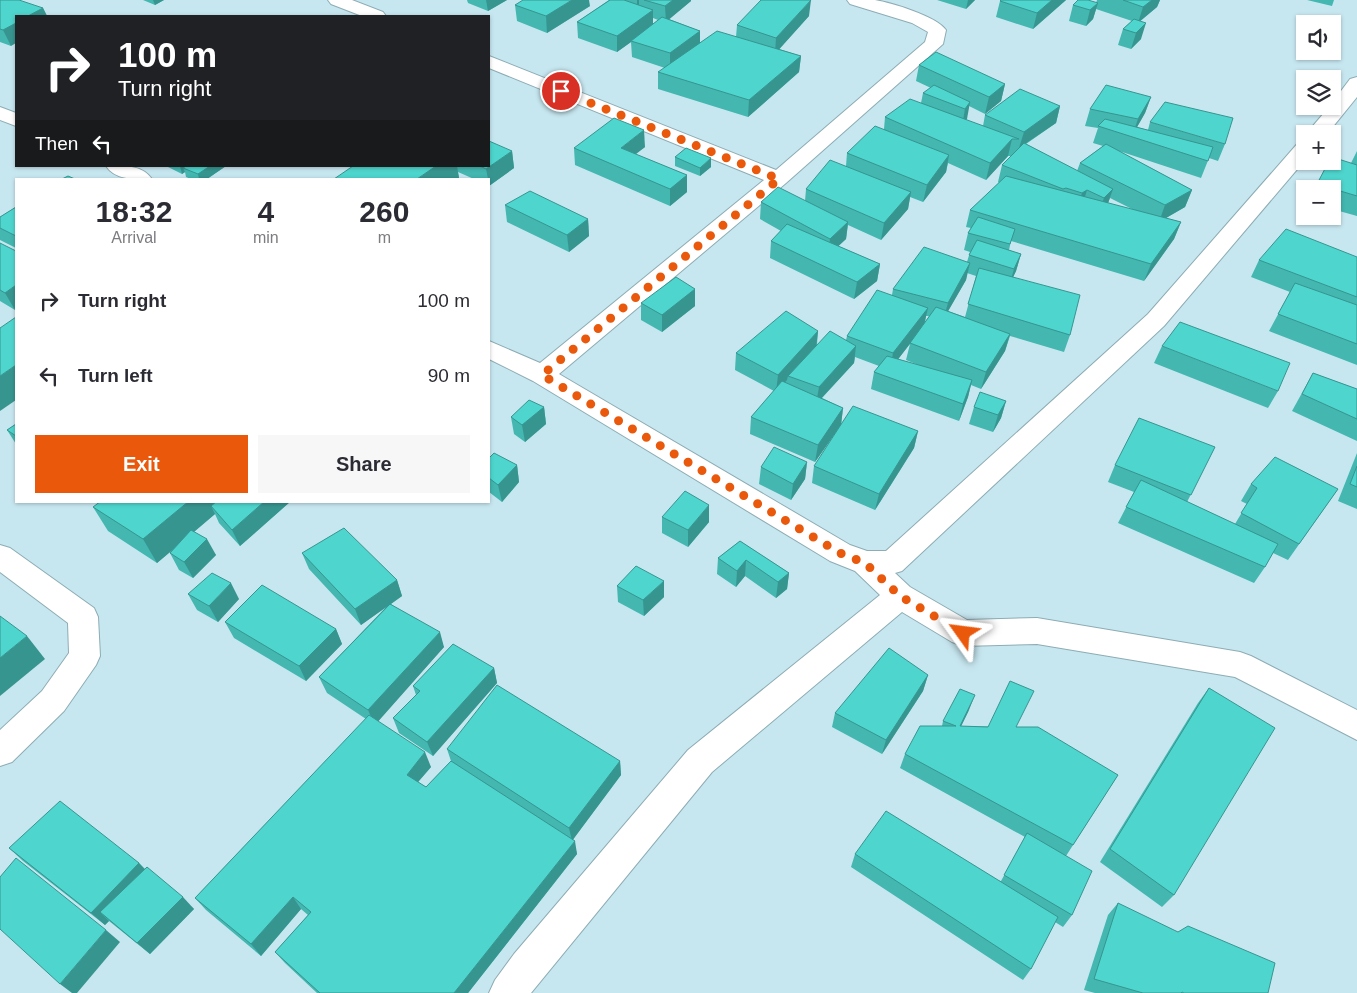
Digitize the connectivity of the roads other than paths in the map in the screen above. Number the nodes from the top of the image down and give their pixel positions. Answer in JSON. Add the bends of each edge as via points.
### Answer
{"nodes":[{"id":1,"x":337,"y":0,"type":"edge"},
{"id":2,"x":856,"y":0,"type":"edge"},
{"id":3,"x":374,"y":15,"type":"edge"},
{"id":4,"x":490,"y":61,"type":"edge"},
{"id":5,"x":1357,"y":83,"type":"edge"},
{"id":6,"x":1351,"y":103,"type":"edge"},
{"id":7,"x":0,"y":113,"type":"edge"},
{"id":8,"x":15,"y":120,"type":"edge"},
{"id":9,"x":1326,"y":125,"type":"edge"},
{"id":10,"x":1296,"y":157,"type":"edge"},
{"id":11,"x":118,"y":167,"type":"edge"},
{"id":12,"x":140,"y":178,"type":"edge"},
{"id":13,"x":779,"y":179,"type":"junction"},
{"id":14,"x":490,"y":349,"type":"edge"},
{"id":15,"x":542,"y":375,"type":"junction"},
{"id":16,"x":0,"y":556,"type":"edge"},
{"id":17,"x":865,"y":563,"type":"junction"},
{"id":18,"x":900,"y":596,"type":"junction"},
{"id":19,"x":1357,"y":726,"type":"edge"},
{"id":20,"x":0,"y":751,"type":"edge"},
{"id":21,"x":508,"y":993,"type":"edge"}],
"edges":[{"from":1,"to":3,"type":"street"},
{"from":2,"to":13,"type":"street","via":[[918,19],[937,30],[934,44]]},
{"from":4,"to":13,"type":"street"},
{"from":5,"to":6,"type":"street"},
{"from":6,"to":9,"type":"street"},
{"from":7,"to":8,"type":"street"},
{"from":10,"to":17,"type":"street","via":[[1156,320],[892,563]]},
{"from":11,"to":12,"type":"street"},
{"from":13,"to":15,"type":"street"},
{"from":14,"to":15,"type":"street"},
{"from":15,"to":17,"type":"street","via":[[840,553]]},
{"from":16,"to":20,"type":"street","via":[[83,617],[84,656],[53,701]]},
{"from":17,"to":18,"type":"street"},
{"from":18,"to":19,"type":"street","via":[[963,633],[1037,631],[1240,665]]},
{"from":18,"to":21,"type":"street","via":[[700,761]]}]}
